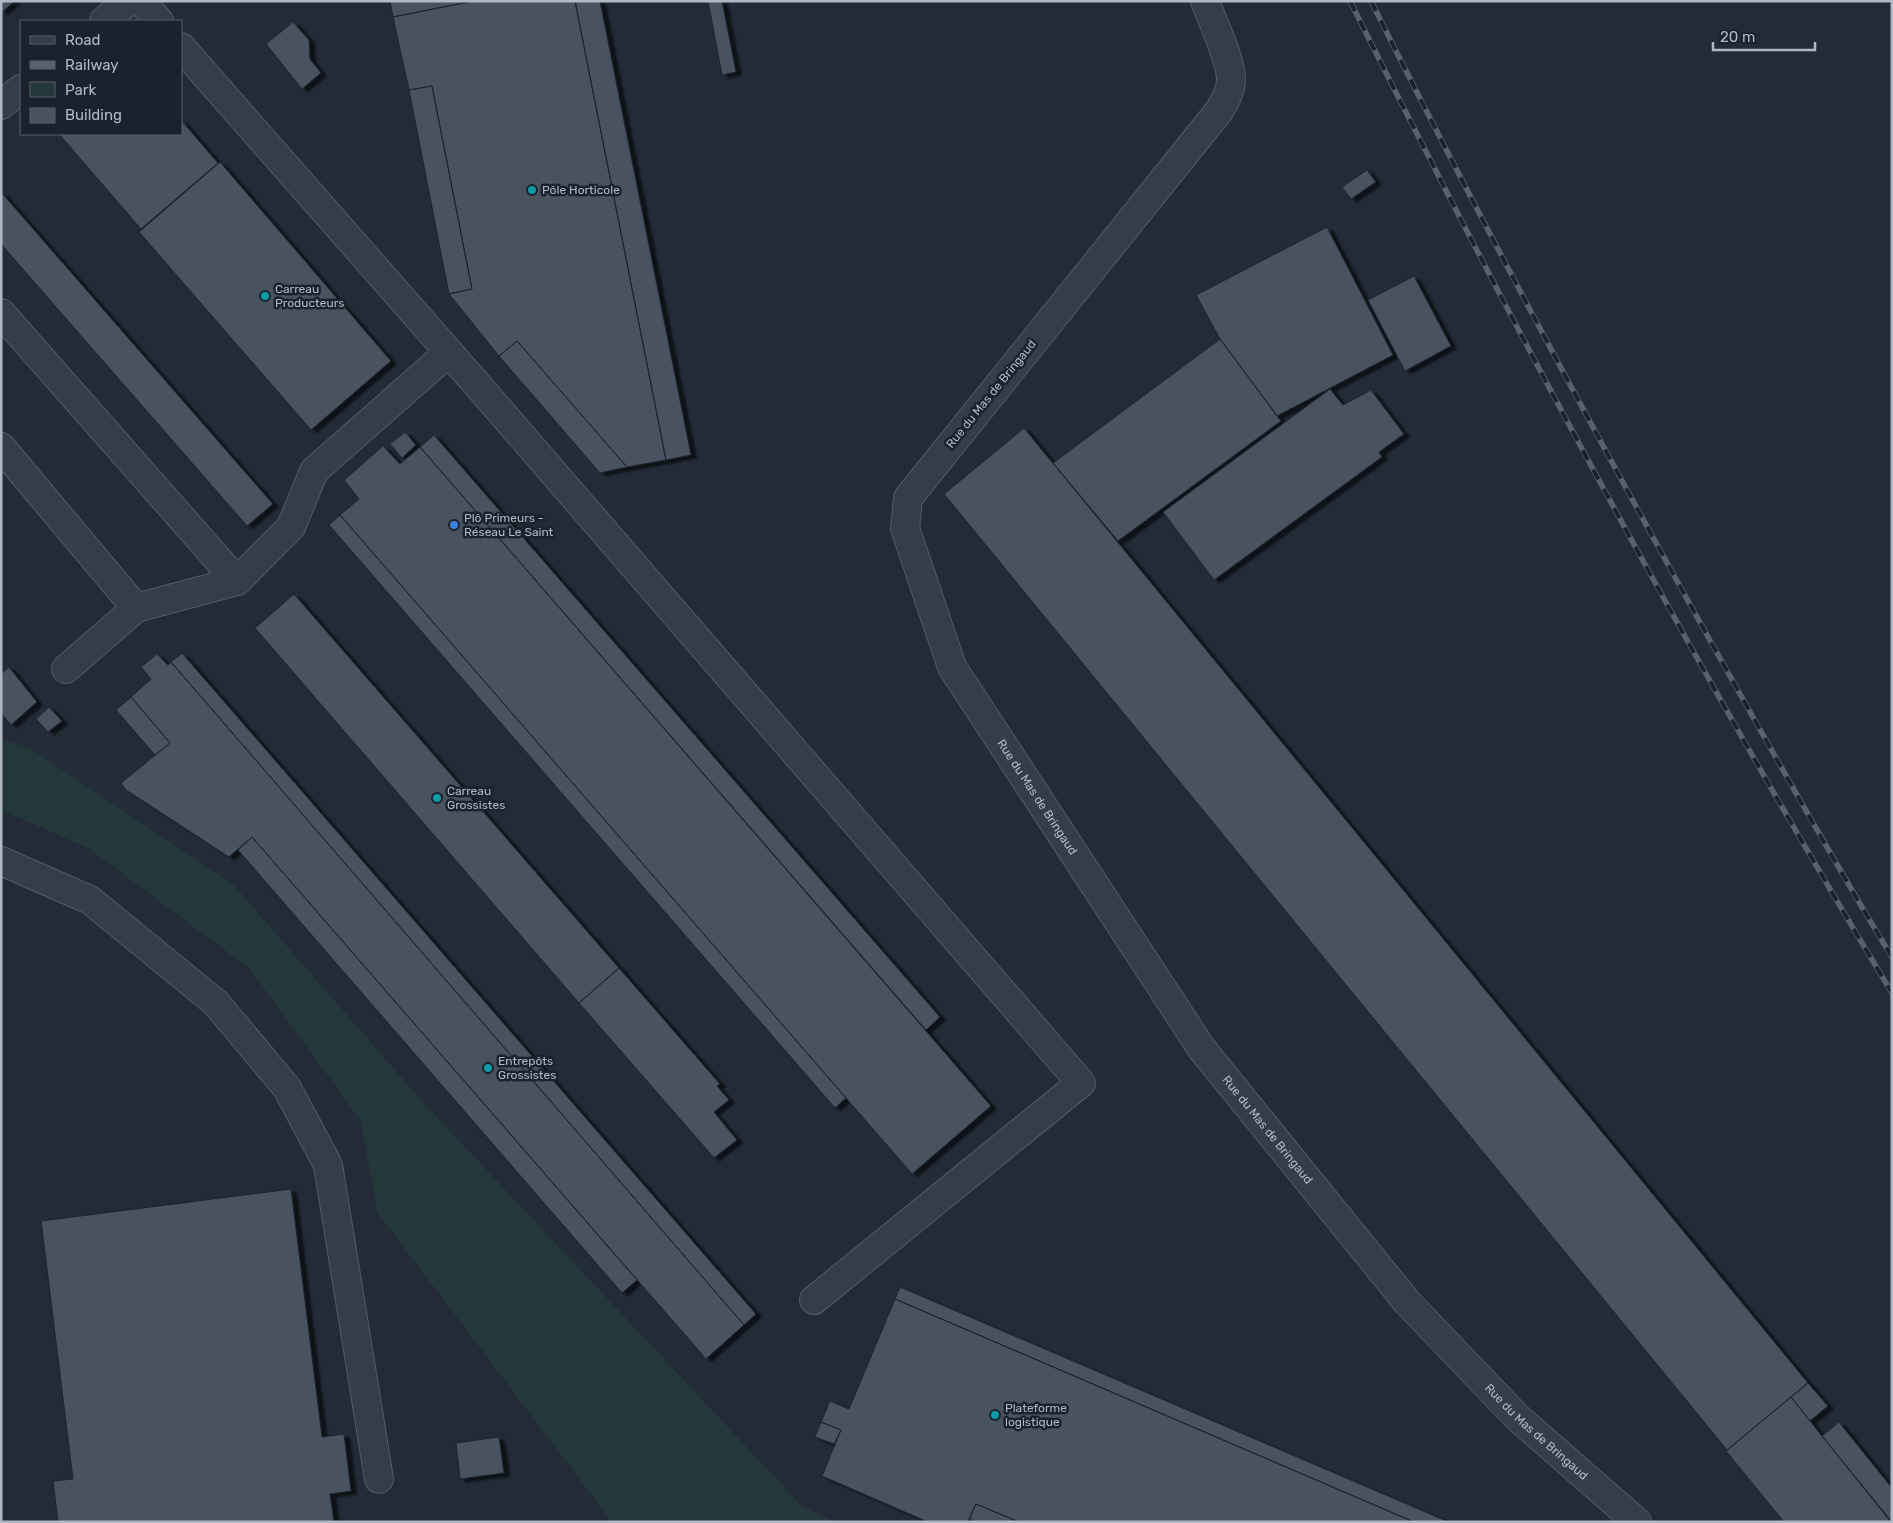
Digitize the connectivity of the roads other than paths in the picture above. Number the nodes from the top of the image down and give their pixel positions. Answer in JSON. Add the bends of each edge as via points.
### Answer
{"nodes":[{"id":1,"x":129,"y":1,"type":"edge"},
{"id":2,"x":141,"y":1,"type":"edge"},
{"id":3,"x":1205,"y":1,"type":"edge"},
{"id":4,"x":105,"y":20,"type":"edge"},
{"id":5,"x":158,"y":20,"type":"edge"},
{"id":6,"x":182,"y":48,"type":"edge"},
{"id":7,"x":20,"y":90,"type":"edge"},
{"id":8,"x":1,"y":105,"type":"edge"},
{"id":9,"x":1,"y":313,"type":"edge"},
{"id":10,"x":449,"y":352,"type":"junction"},
{"id":11,"x":1,"y":447,"type":"edge"},
{"id":12,"x":237,"y":581,"type":"junction"},
{"id":13,"x":136,"y":608,"type":"junction"},
{"id":14,"x":66,"y":669,"type":"dead end"},
{"id":15,"x":1,"y":861,"type":"edge"},
{"id":16,"x":814,"y":1300,"type":"dead end"},
{"id":17,"x":379,"y":1478,"type":"dead end"},
{"id":18,"x":1637,"y":1522,"type":"edge"}],
"edges":[{"from":1,"to":4,"type":"street"},
{"from":2,"to":5,"type":"street"},
{"from":3,"to":18,"type":"street","name":"Rue du Mas de Bringaud","via":[[1231,80],[1228,96],[1219,112],[908,498],[905,528],[952,667],[1202,1049],[1407,1302],[1517,1416]]},
{"from":6,"to":10,"type":"street"},
{"from":7,"to":8,"type":"street"},
{"from":9,"to":12,"type":"street"},
{"from":10,"to":12,"type":"street","via":[[314,471],[291,527]]},
{"from":10,"to":16,"type":"street","via":[[1081,1083]]},
{"from":11,"to":13,"type":"street"},
{"from":12,"to":13,"type":"street"},
{"from":13,"to":14,"type":"street"},
{"from":15,"to":17,"type":"street","via":[[90,900],[216,1003],[287,1088],[328,1165]]}]}
